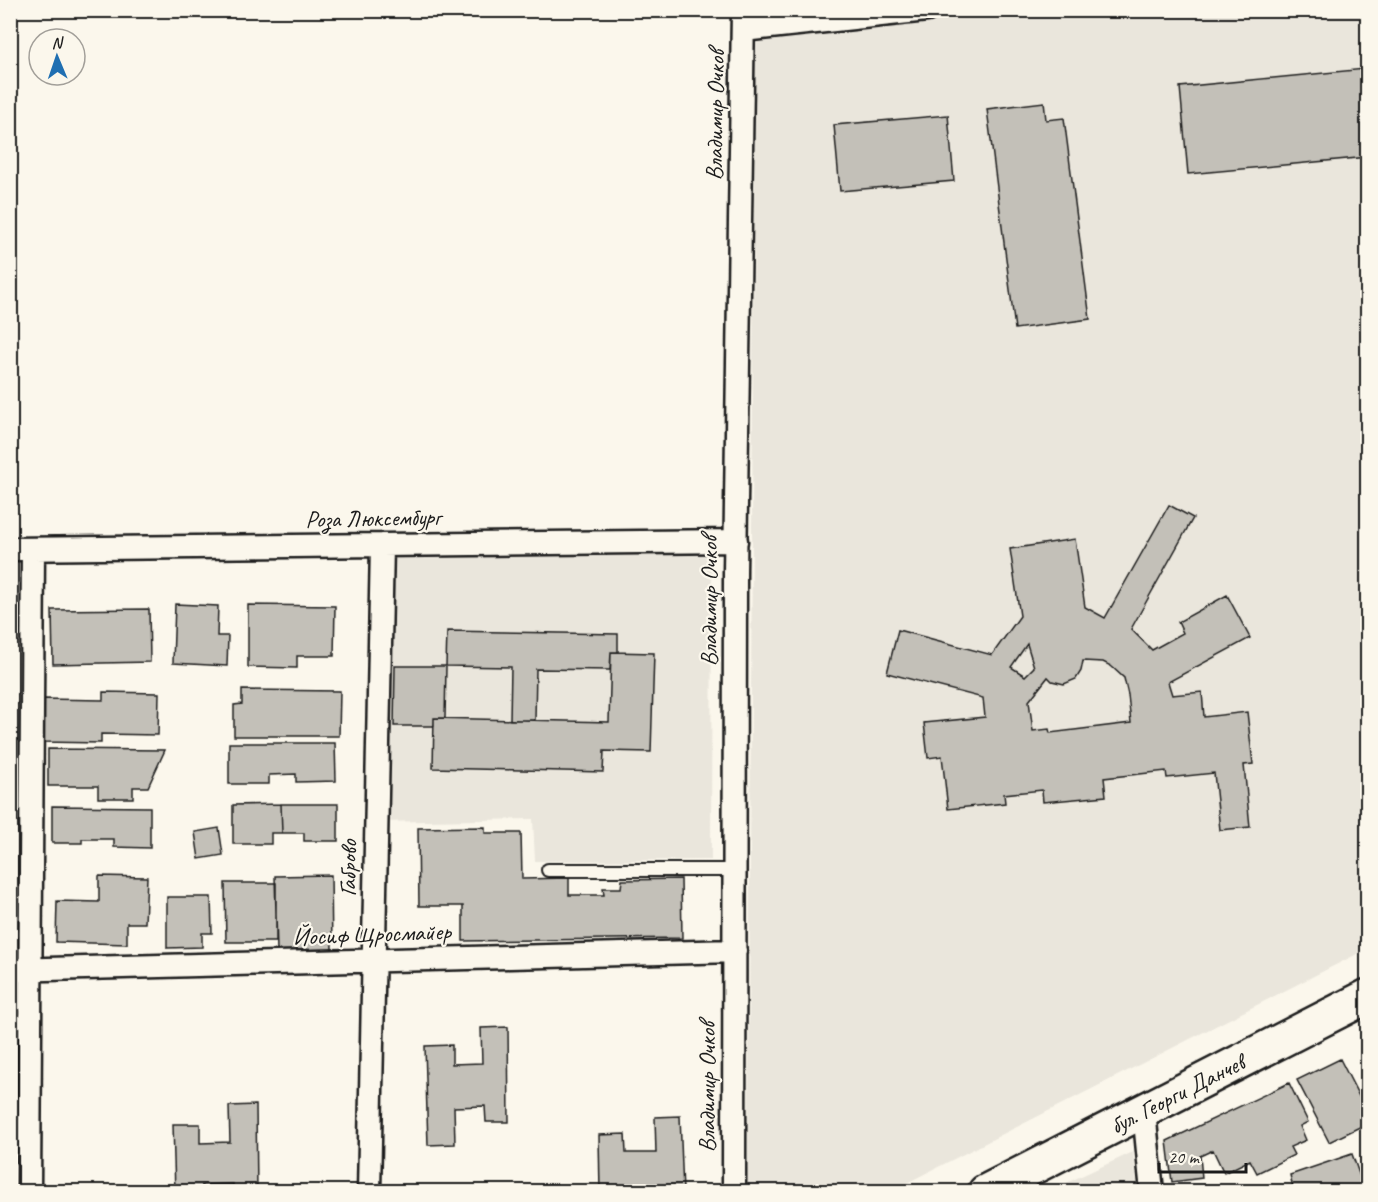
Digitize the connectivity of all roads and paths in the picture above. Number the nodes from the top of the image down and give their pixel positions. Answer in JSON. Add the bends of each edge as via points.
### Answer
{"nodes":[{"id":1,"x":927,"y":10,"type":"edge"},
{"id":2,"x":743,"y":20,"type":"edge"},
{"id":3,"x":736,"y":541,"type":"junction"},
{"id":4,"x":382,"y":545,"type":"junction"},
{"id":5,"x":10,"y":549,"type":"edge"},
{"id":6,"x":33,"y":549,"type":"junction"},
{"id":7,"x":548,"y":870,"type":"dead end"},
{"id":8,"x":735,"y":870,"type":"junction"},
{"id":9,"x":735,"y":951,"type":"junction"},
{"id":10,"x":374,"y":961,"type":"junction"},
{"id":11,"x":21,"y":970,"type":"edge"},
{"id":12,"x":1368,"y":996,"type":"edge"},
{"id":13,"x":1144,"y":1111,"type":"junction"},
{"id":14,"x":29,"y":1191,"type":"edge"},
{"id":15,"x":369,"y":1191,"type":"edge"},
{"id":16,"x":734,"y":1191,"type":"edge"},
{"id":17,"x":986,"y":1191,"type":"edge"},
{"id":18,"x":1152,"y":1191,"type":"edge"}],
"edges":[{"from":1,"to":2,"type":"street"},
{"from":2,"to":3,"type":"street","name":"Владимир Очков"},
{"from":3,"to":4,"type":"street","name":"Роза Люксембург"},
{"from":3,"to":8,"type":"street","name":"Владимир Очков"},
{"from":4,"to":6,"type":"street","name":"Роза Люксембург"},
{"from":4,"to":10,"type":"street","name":"Габрово"},
{"from":5,"to":6,"type":"street","name":"Роза Люксембург"},
{"from":6,"to":11,"type":"street"},
{"from":7,"to":8,"type":"lane"},
{"from":8,"to":9,"type":"street","name":"Владимир Очков"},
{"from":9,"to":10,"type":"street","name":"Йосиф Щросмайер"},
{"from":9,"to":16,"type":"street","name":"Владимир Очков"},
{"from":10,"to":11,"type":"street","name":"Йосиф Щросмайер"},
{"from":10,"to":15,"type":"street","name":"Габрово"},
{"from":11,"to":14,"type":"street"},
{"from":12,"to":13,"type":"main road","name":"бул. Георги Данчев"},
{"from":13,"to":17,"type":"main road","name":"бул. Георги Данчев"},
{"from":13,"to":18,"type":"street"}]}
